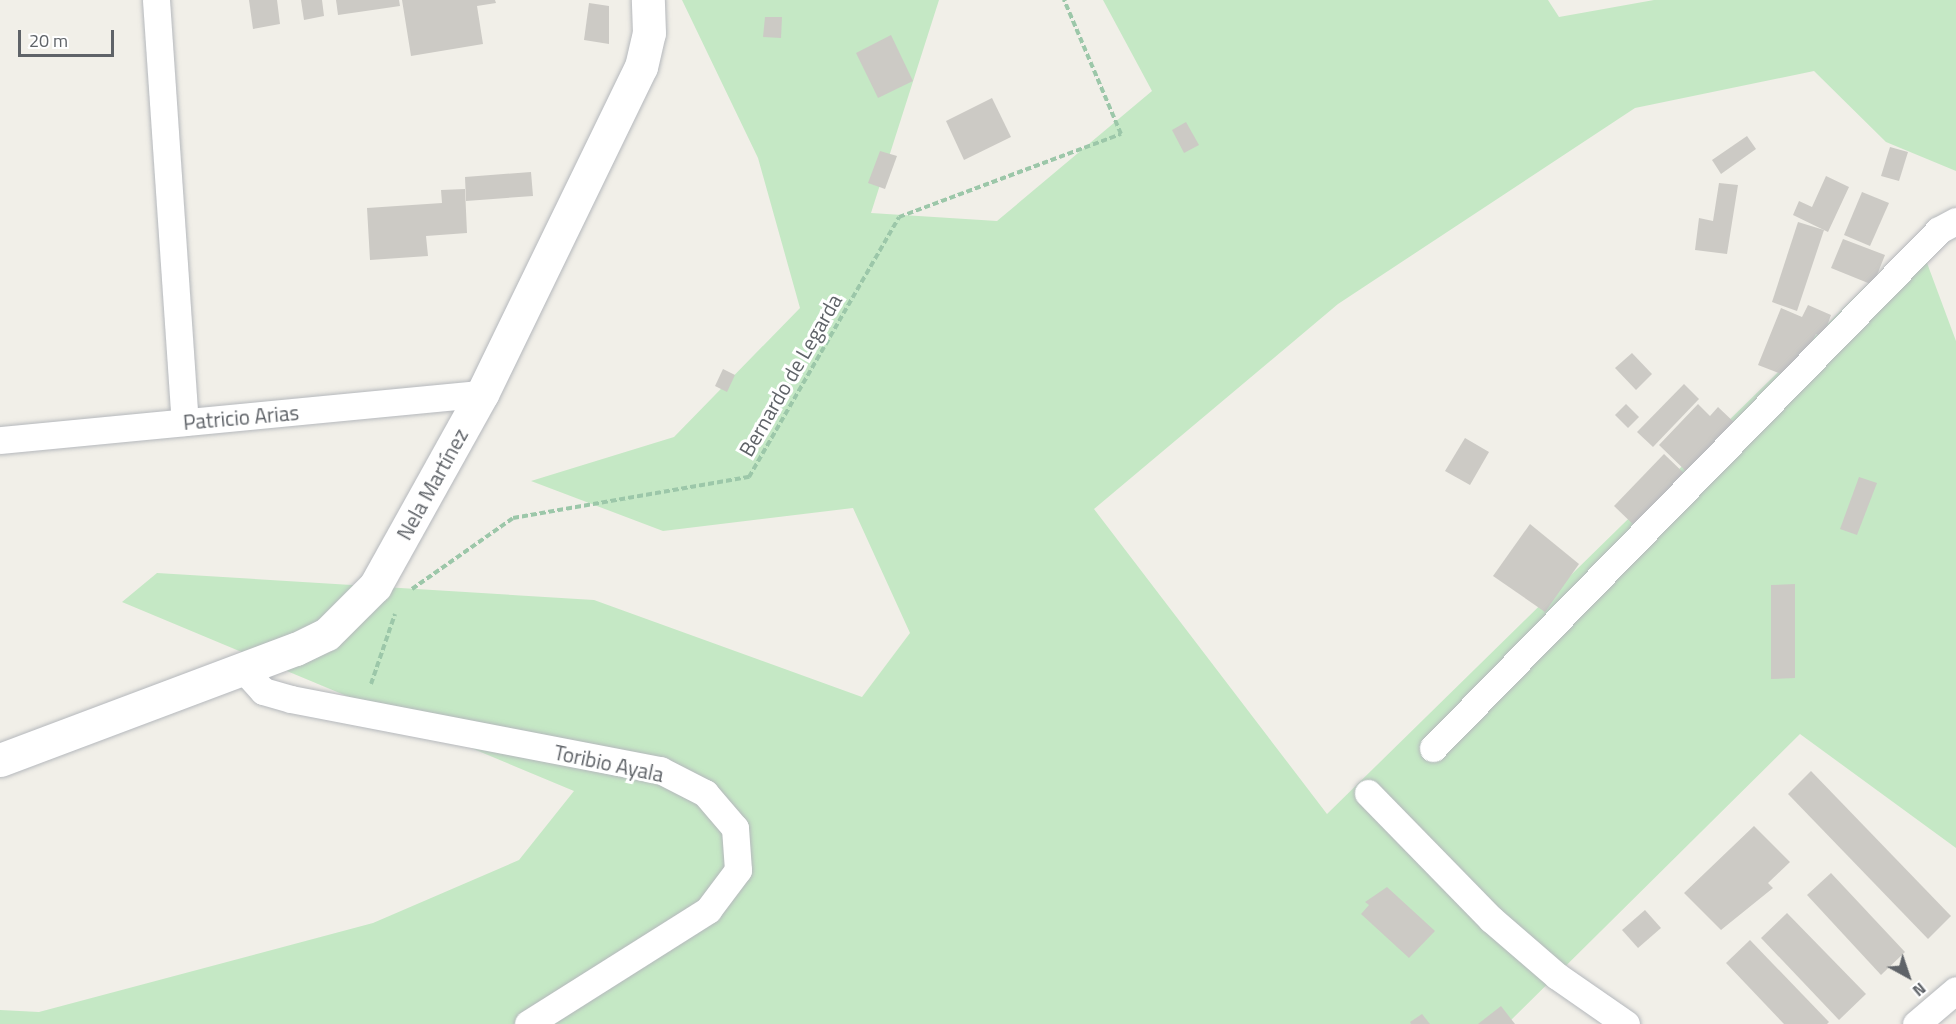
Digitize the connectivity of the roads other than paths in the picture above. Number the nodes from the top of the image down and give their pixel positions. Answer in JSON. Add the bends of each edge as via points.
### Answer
{"nodes":[{"id":1,"x":156,"y":0,"type":"edge"},
{"id":2,"x":648,"y":0,"type":"edge"},
{"id":3,"x":1956,"y":221,"type":"edge"},
{"id":4,"x":482,"y":394,"type":"junction"},
{"id":5,"x":185,"y":422,"type":"junction"},
{"id":6,"x":0,"y":440,"type":"edge"},
{"id":7,"x":245,"y":671,"type":"junction"},
{"id":8,"x":1433,"y":748,"type":"dead end"},
{"id":9,"x":0,"y":760,"type":"edge"},
{"id":10,"x":1368,"y":793,"type":"dead end"},
{"id":11,"x":1956,"y":990,"type":"edge"},
{"id":12,"x":528,"y":1024,"type":"edge"},
{"id":13,"x":1626,"y":1024,"type":"edge"},
{"id":14,"x":1916,"y":1024,"type":"edge"}],
"edges":[{"from":1,"to":5,"type":"street"},
{"from":2,"to":4,"type":"main road","name":"Nela Martínez","via":[[649,33],[641,67]]},
{"from":3,"to":8,"type":"street","via":[[1938,230]]},
{"from":4,"to":5,"type":"street","name":"Patricio Arias"},
{"from":4,"to":7,"type":"main road","name":"Nela Martínez","via":[[375,586],[327,634]]},
{"from":5,"to":6,"type":"street","name":"Patricio Arias"},
{"from":7,"to":9,"type":"main road","name":"Nela Martínez"},
{"from":7,"to":12,"type":"street","name":"Toribio Ayala","via":[[263,691],[361,715],[660,770],[705,793],[735,828],[738,870],[708,910]]},
{"from":10,"to":13,"type":"street","via":[[1491,919],[1557,976]]},
{"from":11,"to":14,"type":"street"}]}
